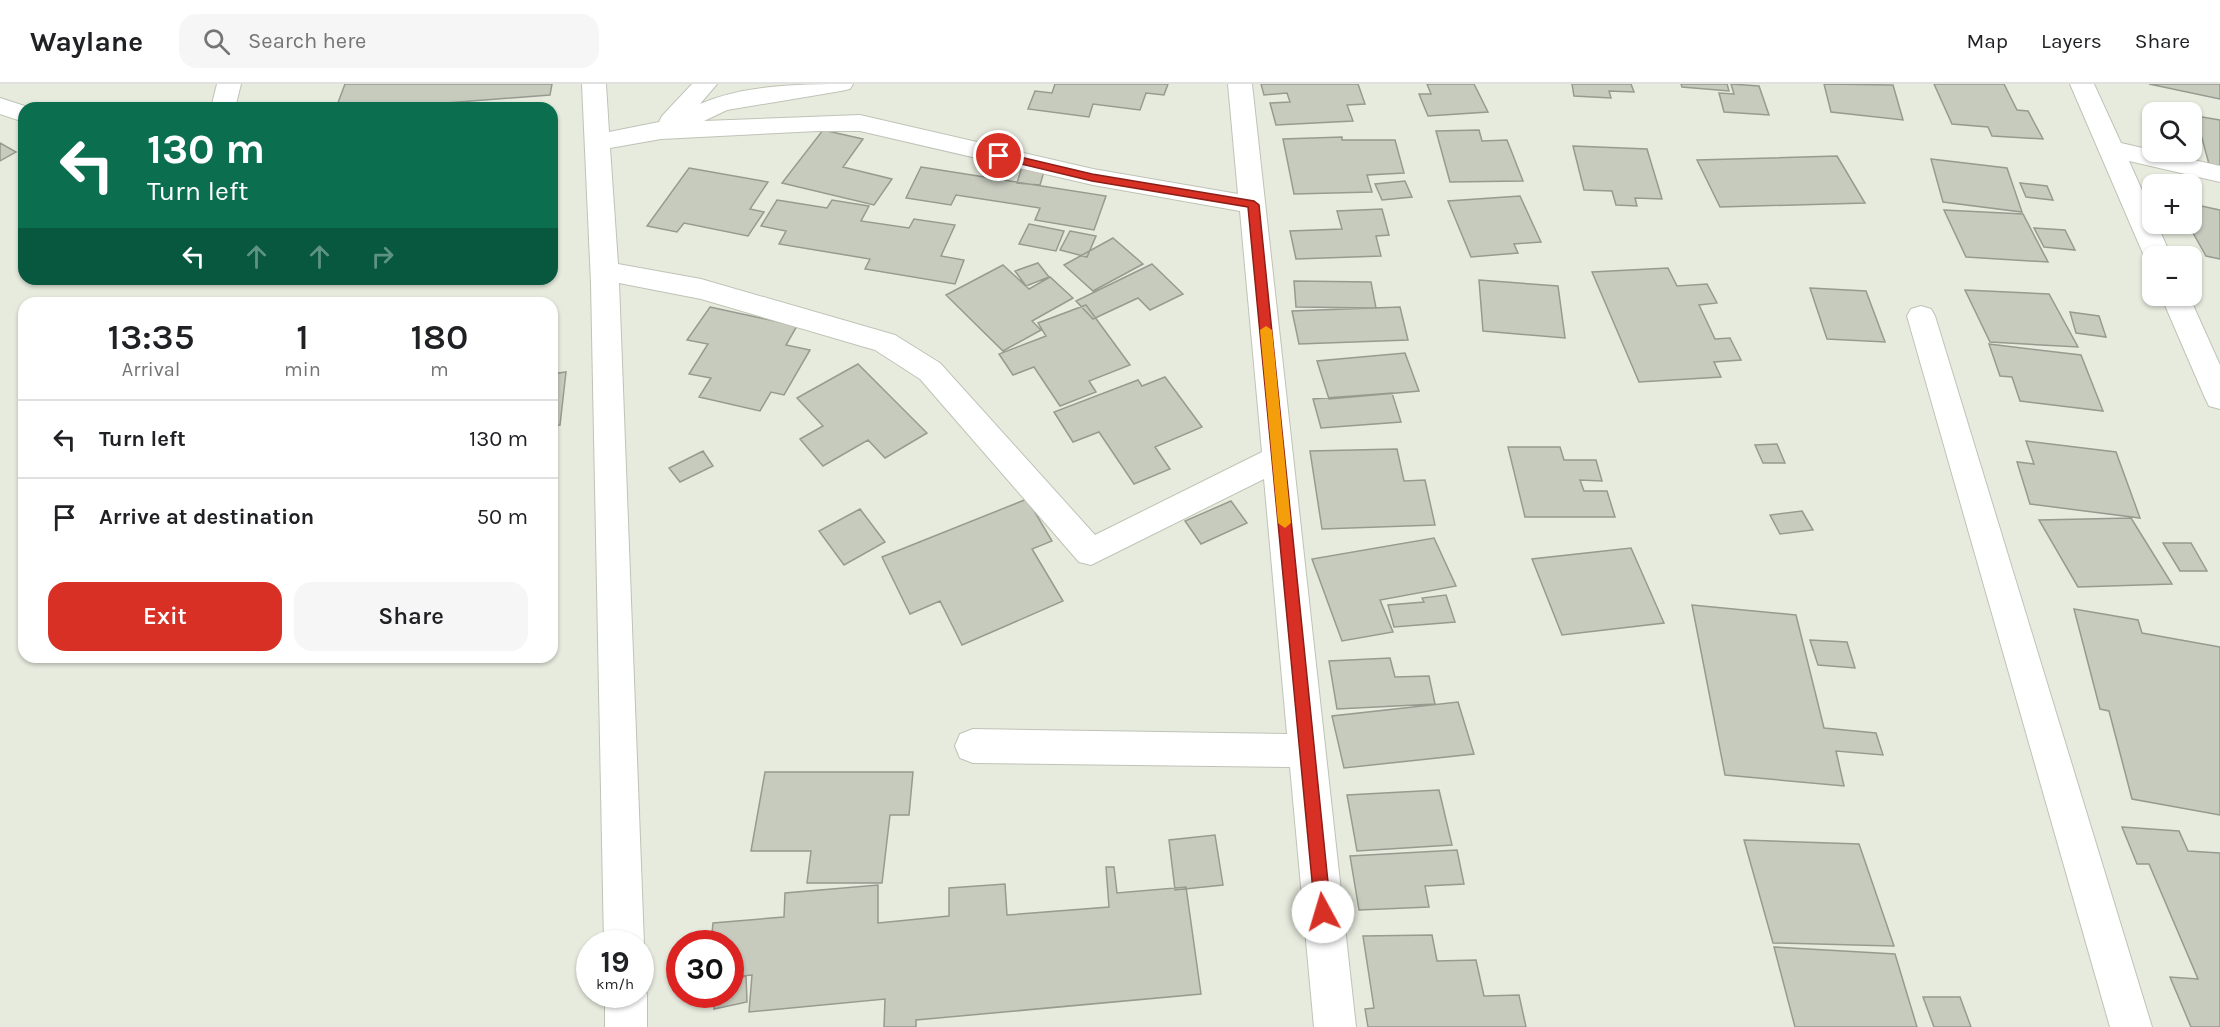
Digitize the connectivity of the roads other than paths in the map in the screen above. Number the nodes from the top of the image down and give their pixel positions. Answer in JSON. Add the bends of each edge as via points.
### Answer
{"nodes":[{"id":1,"x":230,"y":84,"type":"edge"},
{"id":2,"x":594,"y":84,"type":"edge"},
{"id":3,"x":705,"y":84,"type":"edge"},
{"id":4,"x":841,"y":84,"type":"edge"},
{"id":5,"x":1239,"y":84,"type":"edge"},
{"id":6,"x":2082,"y":84,"type":"edge"},
{"id":7,"x":225,"y":102,"type":"edge"},
{"id":8,"x":0,"y":106,"type":"edge"},
{"id":9,"x":18,"y":112,"type":"edge"},
{"id":10,"x":661,"y":131,"type":"junction"},
{"id":11,"x":599,"y":142,"type":"junction"},
{"id":12,"x":2113,"y":149,"type":"junction"},
{"id":13,"x":2220,"y":174,"type":"edge"},
{"id":14,"x":1254,"y":205,"type":"junction"},
{"id":15,"x":2154,"y":246,"type":"edge"},
{"id":16,"x":604,"y":271,"type":"junction"},
{"id":17,"x":2181,"y":306,"type":"edge"},
{"id":18,"x":1922,"y":316,"type":"dead end"},
{"id":19,"x":2210,"y":355,"type":"edge"},
{"id":20,"x":2220,"y":398,"type":"edge"},
{"id":21,"x":1278,"y":458,"type":"junction"},
{"id":22,"x":973,"y":746,"type":"dead end"},
{"id":23,"x":1308,"y":751,"type":"junction"},
{"id":24,"x":624,"y":930,"type":"edge"},
{"id":25,"x":626,"y":1008,"type":"edge"},
{"id":26,"x":627,"y":1027,"type":"edge"},
{"id":27,"x":1335,"y":1027,"type":"edge"},
{"id":28,"x":2131,"y":1027,"type":"edge"}],
"edges":[{"from":1,"to":7,"type":"street"},
{"from":2,"to":11,"type":"street"},
{"from":3,"to":10,"type":"street"},
{"from":4,"to":10,"type":"street","via":[[722,104]]},
{"from":5,"to":14,"type":"street"},
{"from":6,"to":12,"type":"street"},
{"from":8,"to":9,"type":"street"},
{"from":10,"to":11,"type":"street"},
{"from":10,"to":14,"type":"street","via":[[860,123],[1092,177]]},
{"from":11,"to":16,"type":"street"},
{"from":12,"to":13,"type":"street"},
{"from":12,"to":15,"type":"street"},
{"from":14,"to":21,"type":"street"},
{"from":16,"to":21,"type":"street","via":[[702,289],[885,342],[930,370],[1091,552]]},
{"from":16,"to":24,"type":"street"},
{"from":17,"to":19,"type":"street"},
{"from":18,"to":28,"type":"street"},
{"from":19,"to":20,"type":"street"},
{"from":21,"to":23,"type":"street"},
{"from":22,"to":23,"type":"street"},
{"from":23,"to":27,"type":"street"},
{"from":25,"to":26,"type":"street"}]}
